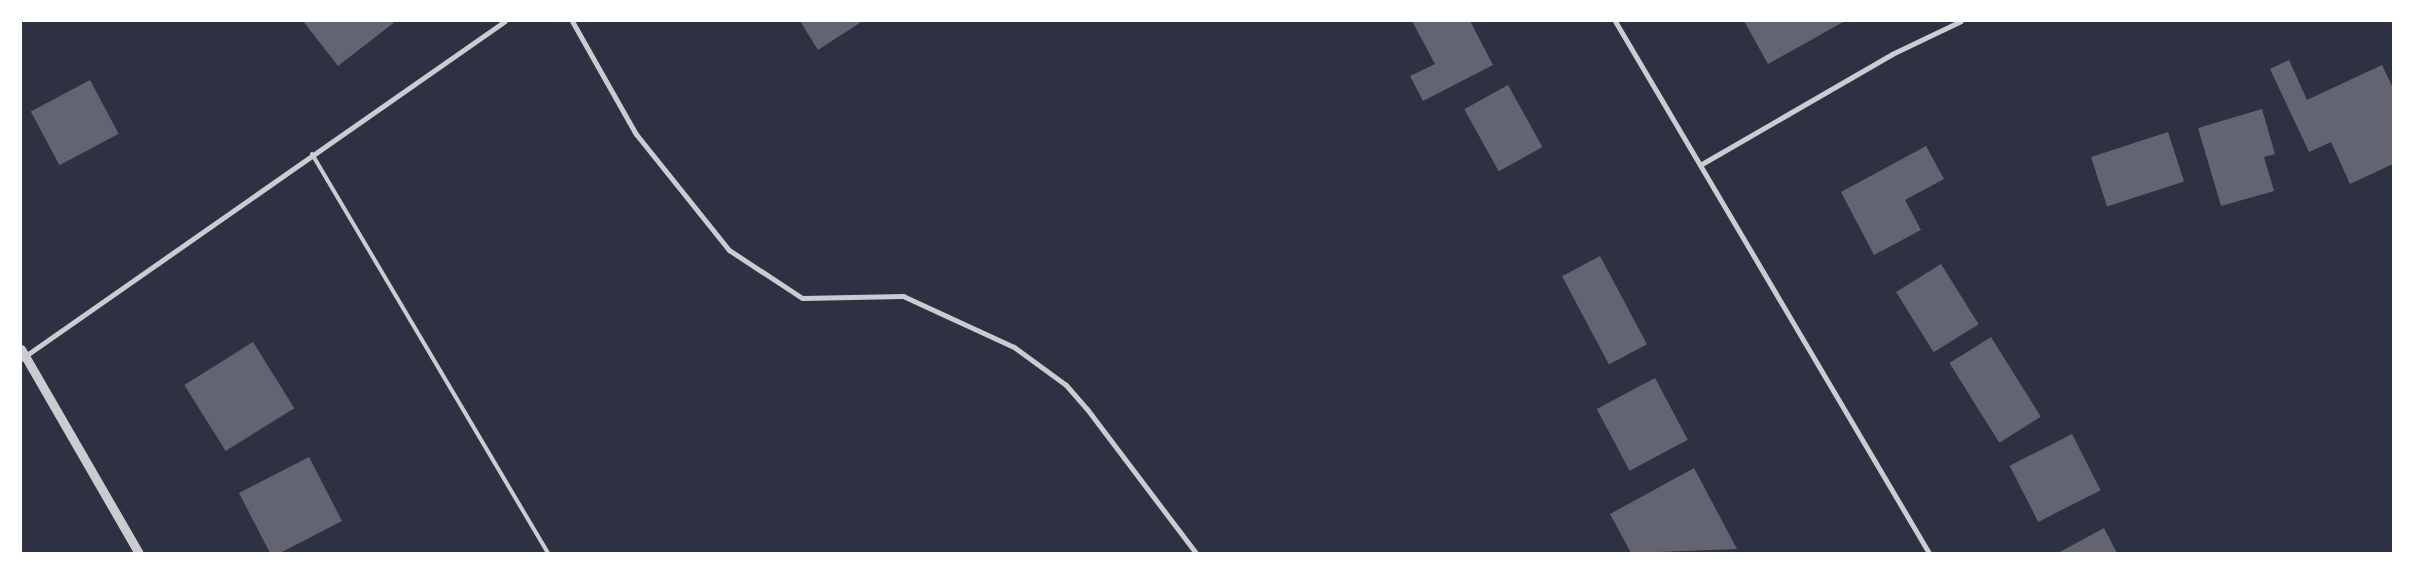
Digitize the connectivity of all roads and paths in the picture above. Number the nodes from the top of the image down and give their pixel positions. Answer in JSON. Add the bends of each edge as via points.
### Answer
{"nodes":[{"id":1,"x":505,"y":21,"type":"edge"},
{"id":2,"x":572,"y":21,"type":"edge"},
{"id":3,"x":1615,"y":21,"type":"edge"},
{"id":4,"x":1961,"y":21,"type":"edge"},
{"id":5,"x":312,"y":154,"type":"junction"},
{"id":6,"x":1700,"y":165,"type":"junction"},
{"id":7,"x":23,"y":354,"type":"edge"},
{"id":8,"x":139,"y":553,"type":"edge"},
{"id":9,"x":548,"y":553,"type":"edge"},
{"id":10,"x":1196,"y":553,"type":"edge"},
{"id":11,"x":1929,"y":553,"type":"edge"}],
"edges":[{"from":1,"to":5,"type":"street"},
{"from":2,"to":10,"type":"street","via":[[636,134],[729,250],[802,298],[903,296],[1014,347],[1059,380],[1087,409]]},
{"from":3,"to":6,"type":"street"},
{"from":4,"to":6,"type":"street","via":[[1892,54]]},
{"from":5,"to":7,"type":"street"},
{"from":5,"to":9,"type":"lane"},
{"from":6,"to":11,"type":"street"},
{"from":7,"to":8,"type":"street"}]}
